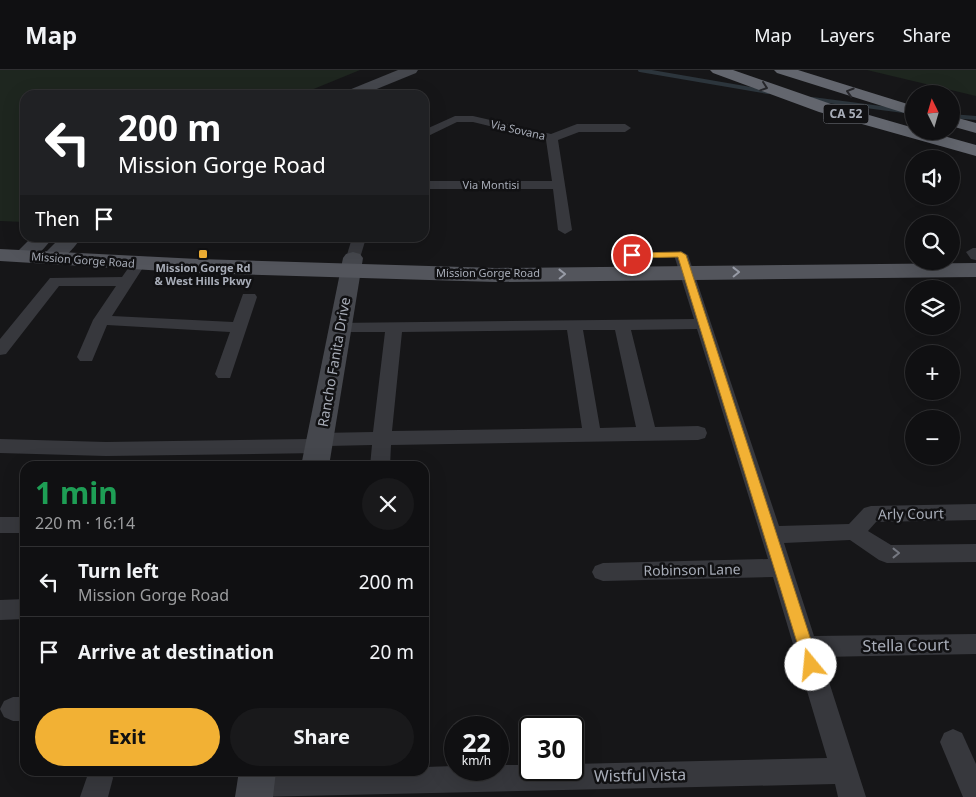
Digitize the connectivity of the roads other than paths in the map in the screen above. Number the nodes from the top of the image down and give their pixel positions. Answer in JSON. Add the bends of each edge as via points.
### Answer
{"nodes":[{"id":1,"x":411,"y":70,"type":"edge"},
{"id":2,"x":426,"y":70,"type":"edge"},
{"id":3,"x":718,"y":70,"type":"edge"},
{"id":4,"x":782,"y":70,"type":"edge"},
{"id":5,"x":361,"y":90,"type":"edge"},
{"id":6,"x":387,"y":90,"type":"edge"},
{"id":7,"x":905,"y":108,"type":"edge"},
{"id":8,"x":960,"y":124,"type":"edge"},
{"id":9,"x":625,"y":128,"type":"dead end"},
{"id":10,"x":976,"y":128,"type":"edge"},
{"id":11,"x":429,"y":132,"type":"edge"},
{"id":12,"x":552,"y":138,"type":"junction"},
{"id":13,"x":976,"y":151,"type":"edge"},
{"id":14,"x":429,"y":185,"type":"edge"},
{"id":15,"x":558,"y":185,"type":"junction"},
{"id":16,"x":565,"y":230,"type":"dead end"},
{"id":17,"x":0,"y":239,"type":"edge"},
{"id":18,"x":20,"y":242,"type":"edge"},
{"id":19,"x":22,"y":242,"type":"edge"},
{"id":20,"x":59,"y":242,"type":"edge"},
{"id":21,"x":92,"y":242,"type":"edge"},
{"id":22,"x":358,"y":242,"type":"edge"},
{"id":23,"x":43,"y":245,"type":"edge"},
{"id":24,"x":905,"y":252,"type":"edge"},
{"id":25,"x":856,"y":253,"type":"junction"},
{"id":26,"x":960,"y":254,"type":"edge"},
{"id":27,"x":0,"y":255,"type":"edge"},
{"id":28,"x":975,"y":258,"type":"edge"},
{"id":29,"x":684,"y":263,"type":"junction"},
{"id":30,"x":139,"y":264,"type":"junction"},
{"id":31,"x":352,"y":265,"type":"junction"},
{"id":32,"x":794,"y":271,"type":"junction"},
{"id":33,"x":126,"y":282,"type":"junction"},
{"id":34,"x":250,"y":297,"type":"dead end"},
{"id":35,"x":101,"y":320,"type":"junction"},
{"id":36,"x":704,"y":324,"type":"junction"},
{"id":37,"x":574,"y":325,"type":"junction"},
{"id":38,"x":622,"y":325,"type":"junction"},
{"id":39,"x":239,"y":326,"type":"junction"},
{"id":40,"x":341,"y":327,"type":"junction"},
{"id":41,"x":394,"y":327,"type":"junction"},
{"id":42,"x":0,"y":350,"type":"edge"},
{"id":43,"x":86,"y":357,"type":"dead end"},
{"id":44,"x":224,"y":374,"type":"dead end"},
{"id":45,"x":698,"y":433,"type":"dead end"},
{"id":46,"x":647,"y":434,"type":"junction"},
{"id":47,"x":592,"y":435,"type":"junction"},
{"id":48,"x":382,"y":438,"type":"junction"},
{"id":49,"x":0,"y":446,"type":"edge"},
{"id":50,"x":318,"y":451,"type":"edge"},
{"id":51,"x":380,"y":461,"type":"edge"},
{"id":52,"x":976,"y":512,"type":"edge"},
{"id":53,"x":0,"y":524,"type":"edge"},
{"id":54,"x":20,"y":525,"type":"edge"},
{"id":55,"x":854,"y":532,"type":"junction"},
{"id":56,"x":772,"y":535,"type":"junction"},
{"id":57,"x":976,"y":553,"type":"edge"},
{"id":58,"x":782,"y":568,"type":"junction"},
{"id":59,"x":603,"y":572,"type":"dead end"},
{"id":60,"x":20,"y":608,"type":"edge"},
{"id":61,"x":0,"y":610,"type":"edge"},
{"id":62,"x":976,"y":644,"type":"edge"},
{"id":63,"x":806,"y":647,"type":"junction"},
{"id":64,"x":953,"y":742,"type":"dead end"},
{"id":65,"x":844,"y":771,"type":"junction"},
{"id":66,"x":256,"y":784,"type":"edge"},
{"id":67,"x":976,"y":795,"type":"edge"},
{"id":68,"x":852,"y":797,"type":"edge"}],
"edges":[{"from":1,"to":5,"type":"street"},
{"from":2,"to":6,"type":"street"},
{"from":3,"to":13,"type":"highway","number":"CA 52","one_way":true,"via":[[825,108]]},
{"from":7,"to":4,"type":"highway","number":"CA 52","one_way":true},
{"from":8,"to":10,"type":"highway"},
{"from":9,"to":12,"type":"street","via":[[577,128]]},
{"from":11,"to":12,"type":"street","name":"Via Sovana","via":[[455,120],[473,119]]},
{"from":12,"to":15,"type":"street","name":"Via Sovana"},
{"from":14,"to":15,"type":"street","name":"Via Montisi"},
{"from":15,"to":16,"type":"street","name":"Via Sovana"},
{"from":17,"to":18,"type":"main road","name":"Mission Gorge Road"},
{"from":19,"to":23,"type":"main road","name":"Mission Gorge Road"},
{"from":20,"to":23,"type":"main road","name":"Mission Gorge Road"},
{"from":21,"to":31,"type":"main road","name":"Mission Gorge Road"},
{"from":22,"to":31,"type":"street"},
{"from":23,"to":27,"type":"main road","name":"Mission Gorge Road","via":[[23,256]]},
{"from":23,"to":30,"type":"main road","name":"Mission Gorge Road"},
{"from":24,"to":25,"type":"main road","name":"Mission Gorge Road"},
{"from":25,"to":29,"type":"main road","name":"Mission Gorge Road"},
{"from":25,"to":32,"type":"main road","via":[[858,257],[855,260],[800,262],[794,265]]},
{"from":26,"to":28,"type":"main road","name":"Mission Gorge Road"},
{"from":28,"to":32,"type":"main road","name":"Mission Gorge Road"},
{"from":29,"to":31,"type":"main road","name":"Mission Gorge Road","via":[[496,275]]},
{"from":29,"to":32,"type":"main road","name":"Mission Gorge Road","one_way":true},
{"from":29,"to":36,"type":"street"},
{"from":30,"to":31,"type":"main road","name":"Mission Gorge Road"},
{"from":30,"to":33,"type":"street"},
{"from":31,"to":40,"type":"street","name":"Rancho Fanita Drive"},
{"from":33,"to":35,"type":"street"},
{"from":33,"to":42,"type":"street","via":[[54,282]]},
{"from":34,"to":39,"type":"street"},
{"from":35,"to":39,"type":"street"},
{"from":35,"to":43,"type":"street"},
{"from":36,"to":38,"type":"street"},
{"from":36,"to":56,"type":"street"},
{"from":37,"to":38,"type":"street"},
{"from":37,"to":41,"type":"street"},
{"from":37,"to":47,"type":"street"},
{"from":38,"to":46,"type":"street"},
{"from":39,"to":44,"type":"street"},
{"from":40,"to":41,"type":"street"},
{"from":40,"to":50,"type":"street","name":"Rancho Fanita Drive"},
{"from":41,"to":48,"type":"street"},
{"from":45,"to":46,"type":"street"},
{"from":46,"to":47,"type":"street"},
{"from":47,"to":48,"type":"street"},
{"from":48,"to":50,"type":"street"},
{"from":48,"to":51,"type":"street"},
{"from":49,"to":50,"type":"street"},
{"from":52,"to":55,"type":"street","name":"Arly Court","via":[[871,514]]},
{"from":53,"to":54,"type":"street"},
{"from":55,"to":56,"type":"street"},
{"from":55,"to":57,"type":"street","one_way":true,"via":[[886,554]]},
{"from":56,"to":58,"type":"street"},
{"from":58,"to":59,"type":"street","name":"Robinson Lane"},
{"from":58,"to":63,"type":"street"},
{"from":60,"to":61,"type":"street"},
{"from":62,"to":63,"type":"street","name":"Stella Court"},
{"from":63,"to":65,"type":"street"},
{"from":64,"to":67,"type":"street"},
{"from":65,"to":66,"type":"street","name":"Wistful Vista"},
{"from":65,"to":68,"type":"street"}]}
